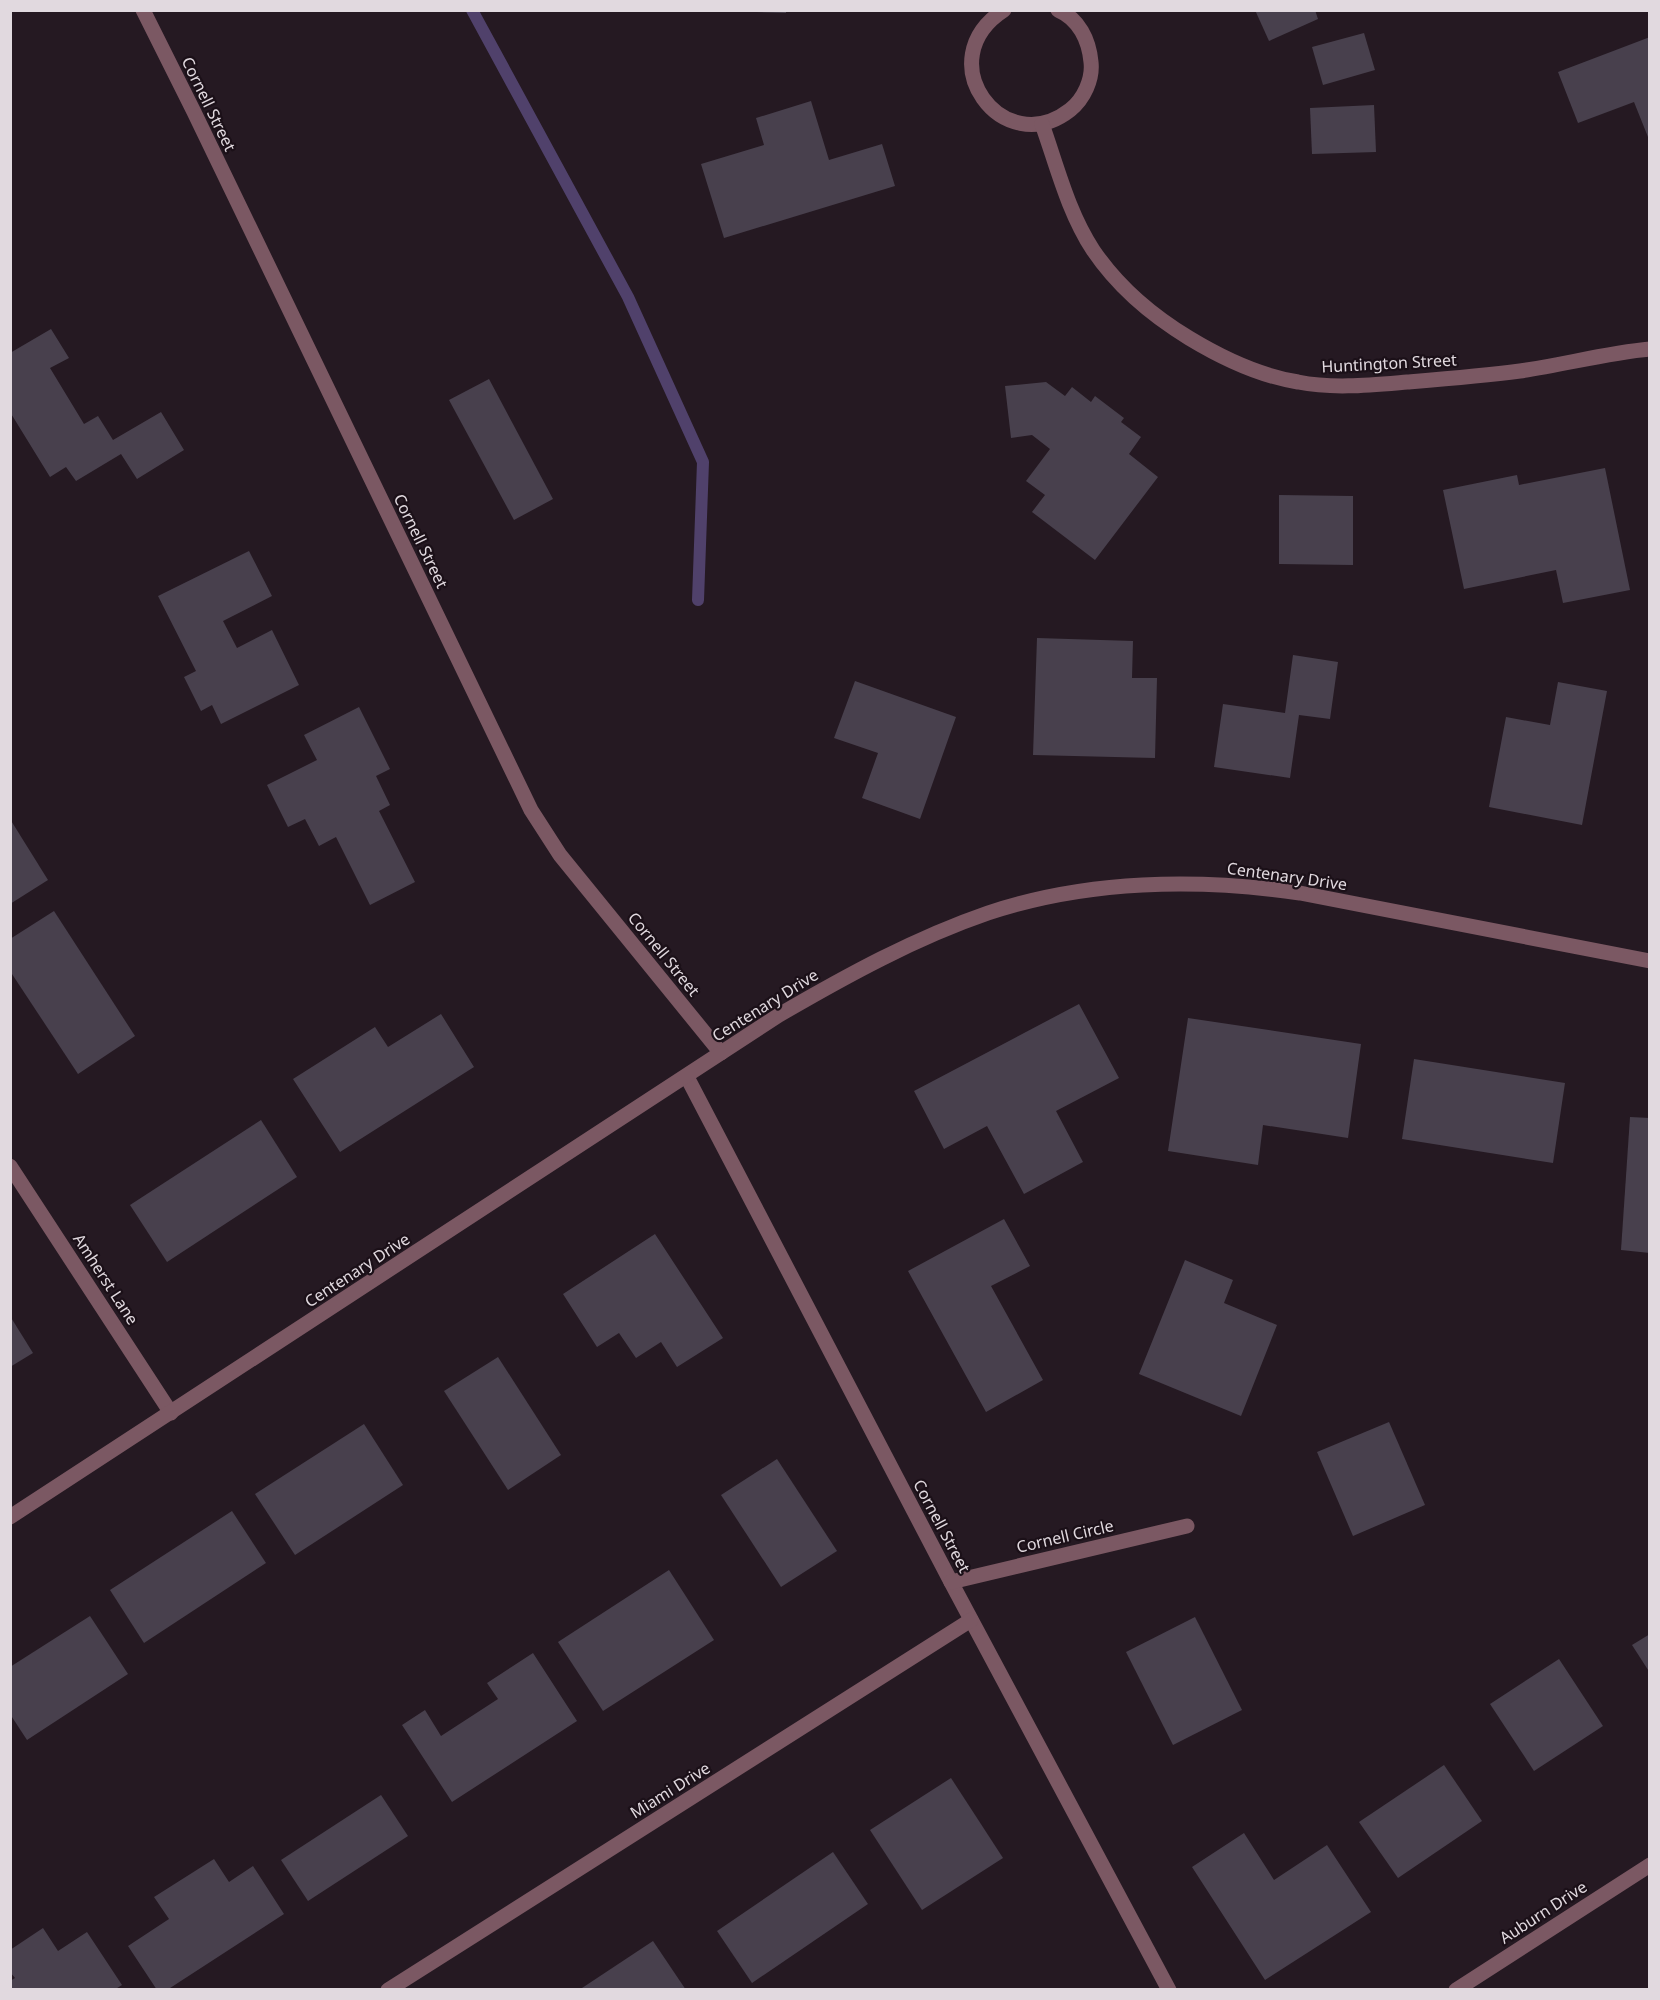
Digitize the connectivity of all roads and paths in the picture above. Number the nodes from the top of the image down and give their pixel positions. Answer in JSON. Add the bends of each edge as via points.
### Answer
{"nodes":[{"id":1,"x":143,"y":10,"type":"edge"},
{"id":2,"x":1004,"y":10,"type":"edge"},
{"id":3,"x":1058,"y":10,"type":"edge"},
{"id":4,"x":1042,"y":124,"type":"junction"},
{"id":5,"x":1650,"y":349,"type":"edge"},
{"id":6,"x":1650,"y":961,"type":"edge"},
{"id":7,"x":721,"y":1053,"type":"junction"},
{"id":8,"x":687,"y":1077,"type":"junction"},
{"id":9,"x":10,"y":1166,"type":"edge"},
{"id":10,"x":171,"y":1413,"type":"junction"},
{"id":11,"x":10,"y":1517,"type":"edge"},
{"id":12,"x":1186,"y":1526,"type":"dead end"},
{"id":13,"x":951,"y":1582,"type":"junction"},
{"id":14,"x":971,"y":1620,"type":"junction"},
{"id":15,"x":1650,"y":1864,"type":"edge"},
{"id":16,"x":388,"y":1989,"type":"edge"},
{"id":17,"x":1169,"y":1989,"type":"edge"},
{"id":18,"x":1456,"y":1989,"type":"edge"}],
"edges":[{"from":1,"to":7,"type":"street","name":"Cornell Street","via":[[531,810],[560,855]]},
{"from":2,"to":4,"type":"street","via":[[978,35],[972,53],[978,91],[989,107],[1004,118],[1022,124]]},
{"from":3,"to":4,"type":"street","via":[[1080,28],[1090,47],[1092,68],[1088,88],[1076,105],[1060,118]]},
{"from":4,"to":5,"type":"street","name":"Huntington Street","via":[[1080,227],[1108,270],[1173,329],[1255,370],[1319,385],[1367,385],[1521,371]]},
{"from":6,"to":7,"type":"street","name":"Centenary Drive","via":[[1271,889],[1215,884],[1130,887],[1064,894],[955,925],[833,984]]},
{"from":7,"to":8,"type":"street","name":"Centenary Drive"},
{"from":8,"to":10,"type":"street","name":"Centenary Drive"},
{"from":8,"to":13,"type":"street","name":"Cornell Street"},
{"from":9,"to":10,"type":"street","name":"Amherst Lane"},
{"from":10,"to":11,"type":"street","name":"Centenary Drive"},
{"from":12,"to":13,"type":"street","name":"Cornell Circle"},
{"from":13,"to":14,"type":"street","name":"Cornell Street"},
{"from":14,"to":16,"type":"street","name":"Miami Drive"},
{"from":14,"to":17,"type":"street","name":"Cornell Street"},
{"from":15,"to":18,"type":"street","name":"Auburn Drive"}]}
